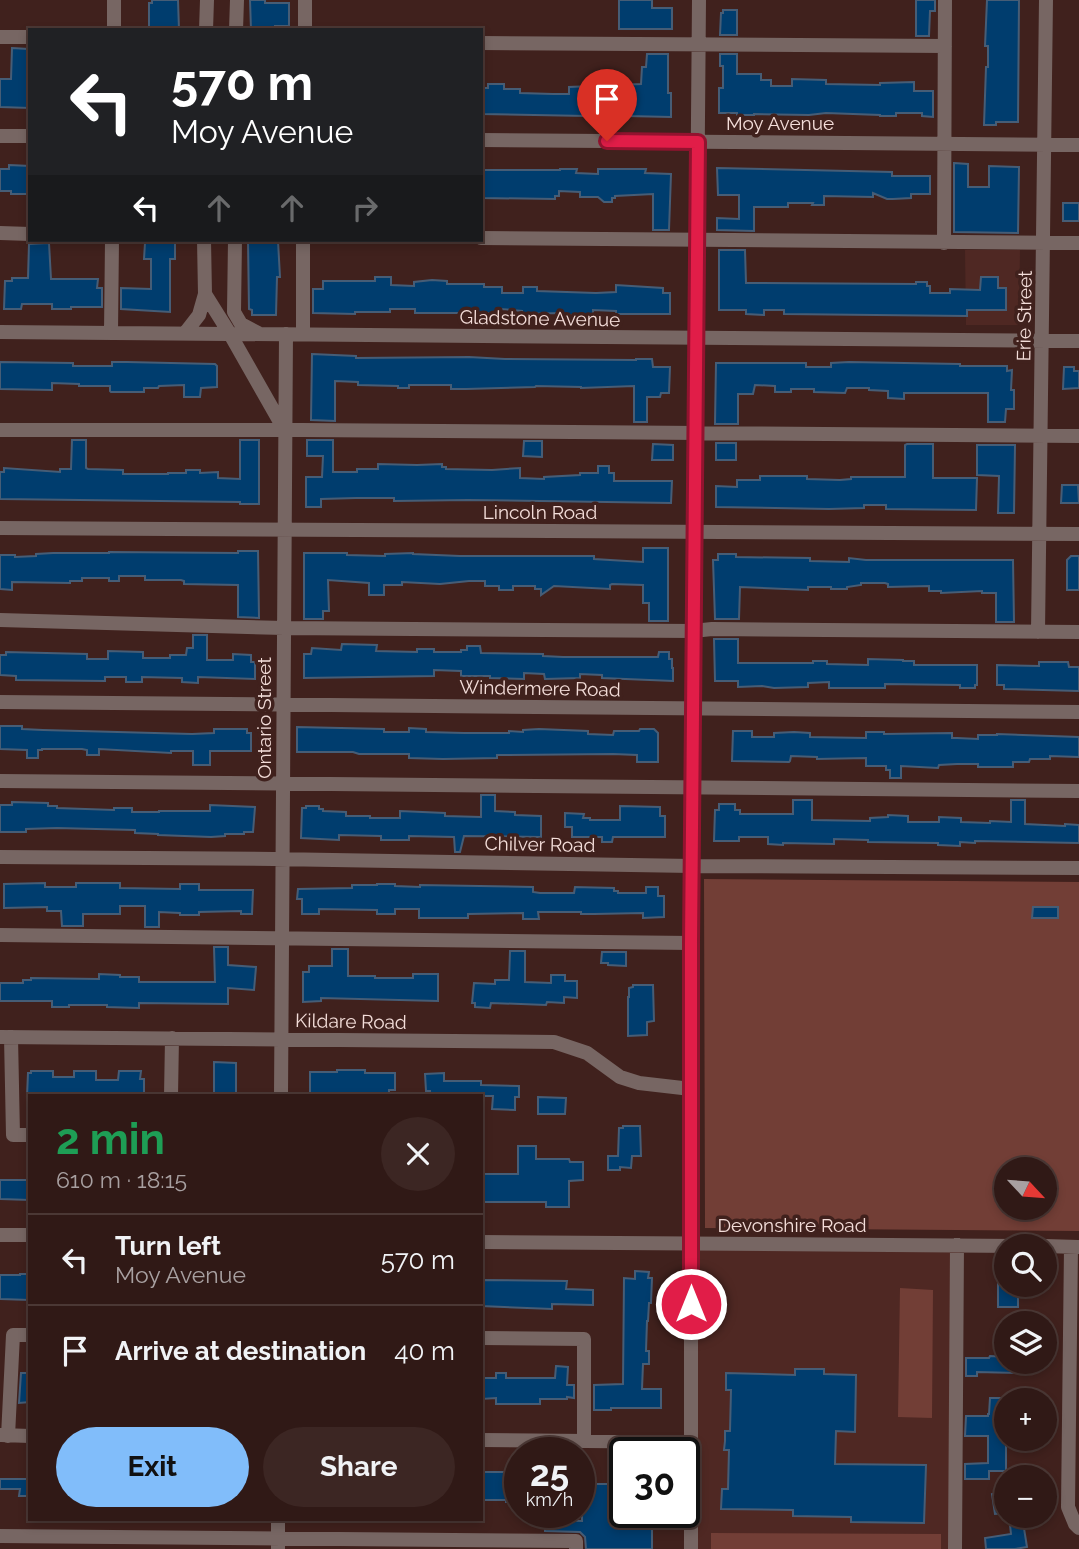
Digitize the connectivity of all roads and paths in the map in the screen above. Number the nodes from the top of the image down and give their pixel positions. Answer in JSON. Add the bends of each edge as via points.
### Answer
{"nodes":[{"id":1,"x":114,"y":0,"type":"edge"},
{"id":2,"x":207,"y":0,"type":"edge"},
{"id":3,"x":237,"y":0,"type":"edge"},
{"id":4,"x":305,"y":0,"type":"edge"},
{"id":5,"x":699,"y":0,"type":"edge"},
{"id":6,"x":945,"y":0,"type":"edge"},
{"id":7,"x":1046,"y":0,"type":"edge"},
{"id":8,"x":114,"y":28,"type":"edge"},
{"id":9,"x":206,"y":28,"type":"edge"},
{"id":10,"x":236,"y":28,"type":"edge"},
{"id":11,"x":305,"y":28,"type":"edge"},
{"id":12,"x":0,"y":37,"type":"edge"},
{"id":13,"x":28,"y":37,"type":"edge"},
{"id":14,"x":483,"y":43,"type":"edge"},
{"id":15,"x":698,"y":45,"type":"junction"},
{"id":16,"x":945,"y":46,"type":"junction"},
{"id":17,"x":0,"y":136,"type":"edge"},
{"id":18,"x":28,"y":136,"type":"edge"},
{"id":19,"x":483,"y":140,"type":"edge"},
{"id":20,"x":698,"y":142,"type":"junction"},
{"id":21,"x":944,"y":144,"type":"junction"},
{"id":22,"x":1045,"y":145,"type":"junction"},
{"id":23,"x":1079,"y":145,"type":"edge"},
{"id":24,"x":0,"y":233,"type":"edge"},
{"id":25,"x":28,"y":234,"type":"edge"},
{"id":26,"x":483,"y":238,"type":"edge"},
{"id":27,"x":697,"y":240,"type":"junction"},
{"id":28,"x":112,"y":242,"type":"edge"},
{"id":29,"x":204,"y":242,"type":"edge"},
{"id":30,"x":235,"y":242,"type":"edge"},
{"id":31,"x":303,"y":242,"type":"edge"},
{"id":32,"x":944,"y":243,"type":"junction"},
{"id":33,"x":1079,"y":243,"type":"edge"},
{"id":34,"x":1044,"y":244,"type":"junction"},
{"id":35,"x":205,"y":294,"type":"junction"},
{"id":36,"x":0,"y":332,"type":"edge"},
{"id":37,"x":111,"y":332,"type":"junction"},
{"id":38,"x":185,"y":333,"type":"junction"},
{"id":39,"x":230,"y":334,"type":"junction"},
{"id":40,"x":259,"y":334,"type":"junction"},
{"id":41,"x":286,"y":334,"type":"junction"},
{"id":42,"x":303,"y":334,"type":"junction"},
{"id":43,"x":696,"y":338,"type":"junction"},
{"id":44,"x":1043,"y":340,"type":"junction"},
{"id":45,"x":1079,"y":341,"type":"edge"},
{"id":46,"x":0,"y":430,"type":"edge"},
{"id":47,"x":285,"y":430,"type":"junction"},
{"id":48,"x":695,"y":433,"type":"junction"},
{"id":49,"x":1042,"y":436,"type":"junction"},
{"id":50,"x":1079,"y":436,"type":"edge"},
{"id":51,"x":0,"y":528,"type":"edge"},
{"id":52,"x":284,"y":530,"type":"junction"},
{"id":53,"x":694,"y":531,"type":"junction"},
{"id":54,"x":1040,"y":534,"type":"junction"},
{"id":55,"x":1079,"y":534,"type":"edge"},
{"id":56,"x":0,"y":620,"type":"edge"},
{"id":57,"x":284,"y":628,"type":"junction"},
{"id":58,"x":693,"y":631,"type":"junction"},
{"id":59,"x":1038,"y":632,"type":"junction"},
{"id":60,"x":1079,"y":632,"type":"edge"},
{"id":61,"x":0,"y":702,"type":"edge"},
{"id":62,"x":283,"y":705,"type":"junction"},
{"id":63,"x":693,"y":708,"type":"junction"},
{"id":64,"x":1079,"y":712,"type":"edge"},
{"id":65,"x":0,"y":781,"type":"edge"},
{"id":66,"x":283,"y":784,"type":"junction"},
{"id":67,"x":692,"y":788,"type":"junction"},
{"id":68,"x":1079,"y":791,"type":"edge"},
{"id":69,"x":0,"y":857,"type":"edge"},
{"id":70,"x":282,"y":859,"type":"junction"},
{"id":71,"x":692,"y":866,"type":"junction"},
{"id":72,"x":1079,"y":868,"type":"edge"},
{"id":73,"x":0,"y":935,"type":"edge"},
{"id":74,"x":282,"y":939,"type":"junction"},
{"id":75,"x":691,"y":943,"type":"junction"},
{"id":76,"x":6,"y":1037,"type":"edge"},
{"id":77,"x":172,"y":1038,"type":"junction"},
{"id":78,"x":281,"y":1039,"type":"junction"},
{"id":79,"x":691,"y":1089,"type":"junction"},
{"id":80,"x":171,"y":1094,"type":"edge"},
{"id":81,"x":281,"y":1094,"type":"edge"},
{"id":82,"x":28,"y":1135,"type":"edge"},
{"id":83,"x":0,"y":1235,"type":"edge"},
{"id":84,"x":28,"y":1235,"type":"edge"},
{"id":85,"x":483,"y":1242,"type":"edge"},
{"id":86,"x":691,"y":1244,"type":"junction"},
{"id":87,"x":957,"y":1245,"type":"junction"},
{"id":88,"x":994,"y":1246,"type":"edge"},
{"id":89,"x":1057,"y":1246,"type":"edge"},
{"id":90,"x":1075,"y":1247,"type":"edge"},
{"id":91,"x":28,"y":1335,"type":"edge"},
{"id":92,"x":483,"y":1338,"type":"edge"},
{"id":93,"x":4,"y":1436,"type":"edge"},
{"id":94,"x":28,"y":1436,"type":"edge"},
{"id":95,"x":584,"y":1437,"type":"edge"},
{"id":96,"x":691,"y":1437,"type":"edge"},
{"id":97,"x":483,"y":1440,"type":"edge"},
{"id":98,"x":504,"y":1440,"type":"edge"},
{"id":99,"x":278,"y":1521,"type":"edge"},
{"id":100,"x":691,"y":1528,"type":"edge"},
{"id":101,"x":1079,"y":1528,"type":"edge"},
{"id":102,"x":0,"y":1536,"type":"edge"},
{"id":103,"x":278,"y":1544,"type":"edge"},
{"id":104,"x":576,"y":1549,"type":"edge"},
{"id":105,"x":691,"y":1549,"type":"edge"},
{"id":106,"x":955,"y":1549,"type":"edge"}],
"edges":[{"from":1,"to":8,"type":"street"},
{"from":2,"to":9,"type":"street"},
{"from":3,"to":10,"type":"street"},
{"from":4,"to":11,"type":"street"},
{"from":5,"to":15,"type":"street"},
{"from":6,"to":16,"type":"street"},
{"from":7,"to":22,"type":"street","name":"Erie Street"},
{"from":12,"to":13,"type":"street"},
{"from":14,"to":15,"type":"street"},
{"from":15,"to":16,"type":"street"},
{"from":15,"to":20,"type":"street"},
{"from":16,"to":21,"type":"street"},
{"from":17,"to":18,"type":"street"},
{"from":19,"to":20,"type":"street","name":"Moy Avenue"},
{"from":20,"to":21,"type":"street","name":"Moy Avenue"},
{"from":20,"to":27,"type":"street"},
{"from":21,"to":22,"type":"street","name":"Moy Avenue"},
{"from":21,"to":32,"type":"street"},
{"from":22,"to":23,"type":"street","name":"Moy Avenue"},
{"from":22,"to":34,"type":"street","name":"Erie Street"},
{"from":24,"to":25,"type":"street"},
{"from":26,"to":27,"type":"street"},
{"from":27,"to":32,"type":"street"},
{"from":27,"to":43,"type":"street"},
{"from":28,"to":37,"type":"street"},
{"from":29,"to":35,"type":"street"},
{"from":30,"to":40,"type":"street","via":[[234,312],[240,324]]},
{"from":31,"to":42,"type":"street"},
{"from":32,"to":34,"type":"street"},
{"from":33,"to":34,"type":"street"},
{"from":34,"to":44,"type":"street","name":"Erie Street"},
{"from":35,"to":38,"type":"street","via":[[199,315]]},
{"from":35,"to":39,"type":"street"},
{"from":36,"to":37,"type":"street","name":"Gladstone Avenue"},
{"from":37,"to":38,"type":"street","name":"Gladstone Avenue"},
{"from":38,"to":39,"type":"street","name":"Gladstone Avenue"},
{"from":39,"to":40,"type":"street","name":"Gladstone Avenue"},
{"from":39,"to":47,"type":"street"},
{"from":40,"to":41,"type":"street","name":"Gladstone Avenue"},
{"from":41,"to":42,"type":"street","name":"Gladstone Avenue"},
{"from":41,"to":47,"type":"street","name":"Ontario Street"},
{"from":42,"to":43,"type":"street","name":"Gladstone Avenue"},
{"from":43,"to":44,"type":"street","name":"Gladstone Avenue"},
{"from":43,"to":48,"type":"street"},
{"from":44,"to":45,"type":"street","name":"Gladstone Avenue"},
{"from":44,"to":49,"type":"street","name":"Erie Street"},
{"from":46,"to":47,"type":"street"},
{"from":47,"to":48,"type":"street"},
{"from":47,"to":52,"type":"street","name":"Ontario Street"},
{"from":48,"to":49,"type":"street"},
{"from":48,"to":53,"type":"street"},
{"from":49,"to":50,"type":"street"},
{"from":49,"to":54,"type":"street","name":"Erie Street"},
{"from":51,"to":52,"type":"street","name":"Lincoln Road"},
{"from":52,"to":53,"type":"street","name":"Lincoln Road"},
{"from":52,"to":57,"type":"street","name":"Ontario Street"},
{"from":53,"to":54,"type":"street","name":"Lincoln Road"},
{"from":53,"to":58,"type":"street"},
{"from":54,"to":55,"type":"street","name":"Lincoln Road"},
{"from":54,"to":59,"type":"street","name":"Erie Street"},
{"from":56,"to":57,"type":"street"},
{"from":57,"to":58,"type":"street"},
{"from":57,"to":62,"type":"street","name":"Ontario Street"},
{"from":58,"to":59,"type":"street"},
{"from":58,"to":63,"type":"street"},
{"from":59,"to":60,"type":"street"},
{"from":61,"to":62,"type":"street","name":"Windermere Road"},
{"from":62,"to":63,"type":"street","name":"Windermere Road"},
{"from":62,"to":66,"type":"street","name":"Ontario Street"},
{"from":63,"to":64,"type":"street","name":"Windermere Road"},
{"from":63,"to":67,"type":"street"},
{"from":65,"to":66,"type":"street"},
{"from":66,"to":67,"type":"street"},
{"from":66,"to":70,"type":"street","name":"Ontario Street"},
{"from":67,"to":68,"type":"street"},
{"from":67,"to":71,"type":"street"},
{"from":69,"to":70,"type":"street","name":"Chilver Road"},
{"from":70,"to":71,"type":"street","name":"Chilver Road"},
{"from":70,"to":74,"type":"street","name":"Ontario Street"},
{"from":71,"to":72,"type":"street","name":"Chilver Road"},
{"from":71,"to":75,"type":"street"},
{"from":73,"to":74,"type":"street"},
{"from":74,"to":75,"type":"street"},
{"from":74,"to":78,"type":"street","name":"Ontario Street"},
{"from":75,"to":79,"type":"street"},
{"from":76,"to":77,"type":"street","name":"Kildare Road"},
{"from":76,"to":82,"type":"street","via":[[13,1135]]},
{"from":77,"to":78,"type":"street","name":"Kildare Road"},
{"from":77,"to":80,"type":"street"},
{"from":78,"to":79,"type":"street","name":"Kildare Road","via":[[554,1042],[587,1053],[620,1077]]},
{"from":78,"to":81,"type":"street","name":"Ontario Street"},
{"from":79,"to":86,"type":"street"},
{"from":83,"to":84,"type":"street"},
{"from":85,"to":86,"type":"street","name":"Devonshire Road"},
{"from":86,"to":87,"type":"street","name":"Devonshire Road"},
{"from":86,"to":96,"type":"street"},
{"from":87,"to":88,"type":"street","name":"Devonshire Road"},
{"from":87,"to":106,"type":"street"},
{"from":89,"to":90,"type":"street"},
{"from":90,"to":101,"type":"street","via":[[1068,1507]]},
{"from":91,"to":93,"type":"street","via":[[13,1335]]},
{"from":92,"to":95,"type":"street","via":[[584,1339]]},
{"from":93,"to":94,"type":"street"},
{"from":97,"to":98,"type":"street"},
{"from":99,"to":103,"type":"street"},
{"from":100,"to":105,"type":"street"},
{"from":102,"to":103,"type":"street"},
{"from":103,"to":104,"type":"street","via":[[576,1541]]}]}
